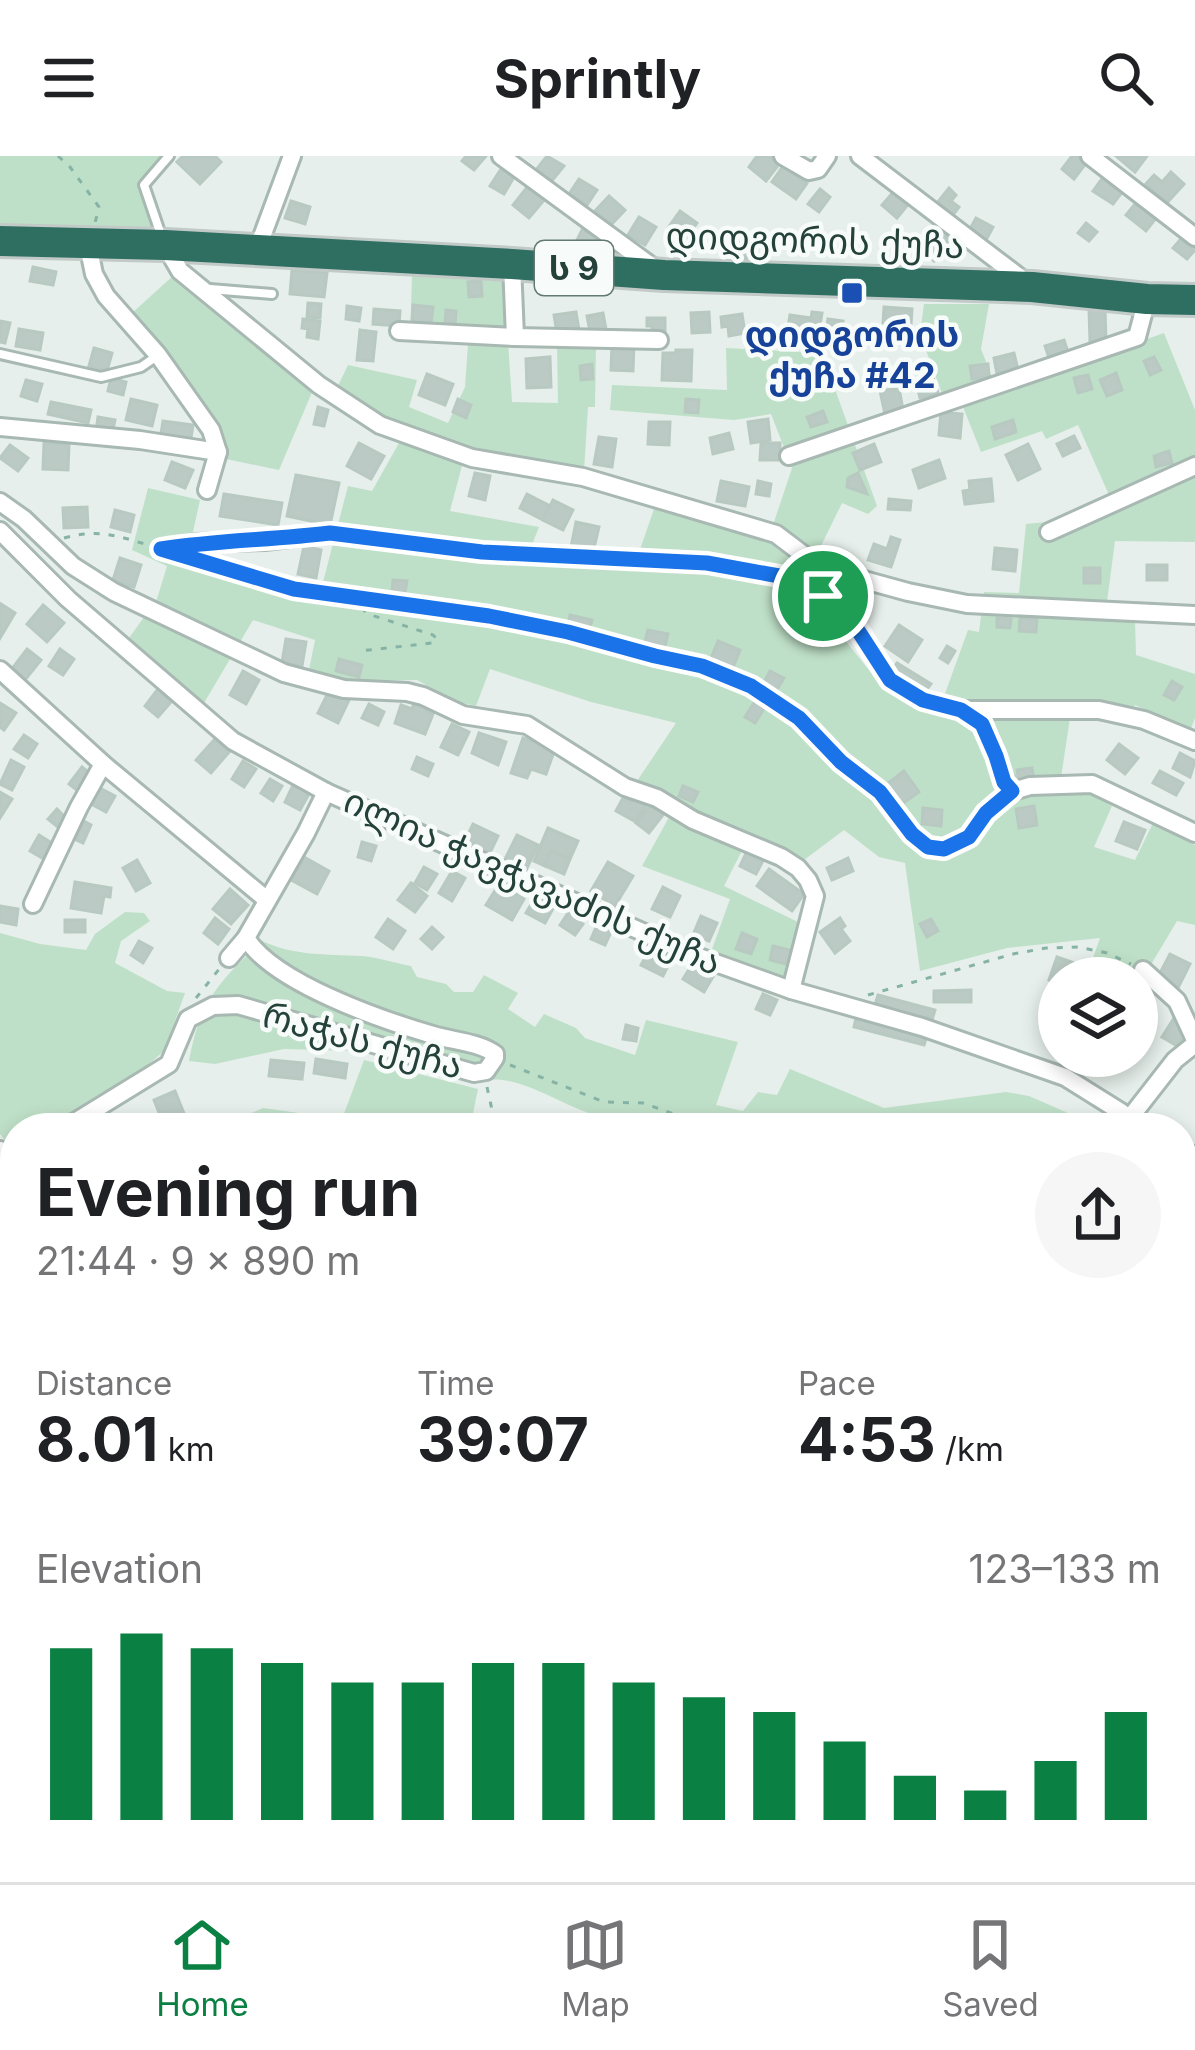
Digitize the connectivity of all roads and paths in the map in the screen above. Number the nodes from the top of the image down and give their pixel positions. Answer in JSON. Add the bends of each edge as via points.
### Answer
{"nodes":[{"id":1,"x":58,"y":156,"type":"edge"},
{"id":2,"x":169,"y":156,"type":"edge"},
{"id":3,"x":292,"y":156,"type":"edge"},
{"id":4,"x":501,"y":156,"type":"edge"},
{"id":5,"x":783,"y":156,"type":"edge"},
{"id":6,"x":826,"y":156,"type":"edge"},
{"id":7,"x":860,"y":156,"type":"edge"},
{"id":8,"x":1090,"y":156,"type":"edge"},
{"id":9,"x":1195,"y":237,"type":"edge"},
{"id":10,"x":0,"y":241,"type":"edge"},
{"id":11,"x":88,"y":245,"type":"junction"},
{"id":12,"x":165,"y":245,"type":"junction"},
{"id":13,"x":257,"y":250,"type":"junction"},
{"id":14,"x":512,"y":264,"type":"junction"},
{"id":15,"x":664,"y":275,"type":"junction"},
{"id":16,"x":1032,"y":287,"type":"junction"},
{"id":17,"x":202,"y":289,"type":"junction"},
{"id":18,"x":272,"y":293,"type":"dead end"},
{"id":19,"x":1147,"y":299,"type":"junction"},
{"id":20,"x":1195,"y":300,"type":"edge"},
{"id":21,"x":399,"y":331,"type":"dead end"},
{"id":22,"x":514,"y":337,"type":"junction"},
{"id":23,"x":659,"y":340,"type":"dead end"},
{"id":24,"x":0,"y":354,"type":"edge"},
{"id":25,"x":158,"y":355,"type":"junction"},
{"id":26,"x":0,"y":427,"type":"edge"},
{"id":27,"x":218,"y":452,"type":"junction"},
{"id":28,"x":789,"y":456,"type":"dead end"},
{"id":29,"x":1195,"y":466,"type":"edge"},
{"id":30,"x":207,"y":490,"type":"dead end"},
{"id":31,"x":0,"y":502,"type":"edge"},
{"id":32,"x":0,"y":531,"type":"edge"},
{"id":33,"x":1049,"y":532,"type":"dead end"},
{"id":34,"x":54,"y":548,"type":"junction"},
{"id":35,"x":161,"y":549,"type":"junction"},
{"id":36,"x":809,"y":559,"type":"junction"},
{"id":37,"x":348,"y":596,"type":"junction"},
{"id":38,"x":823,"y":596,"type":"junction"},
{"id":39,"x":1195,"y":614,"type":"edge"},
{"id":40,"x":360,"y":651,"type":"dead end"},
{"id":41,"x":0,"y":670,"type":"edge"},
{"id":42,"x":961,"y":710,"type":"junction"},
{"id":43,"x":1195,"y":741,"type":"edge"},
{"id":44,"x":104,"y":764,"type":"junction"},
{"id":45,"x":1012,"y":791,"type":"junction"},
{"id":46,"x":326,"y":792,"type":"junction"},
{"id":47,"x":1195,"y":833,"type":"edge"},
{"id":48,"x":267,"y":900,"type":"junction"},
{"id":49,"x":33,"y":904,"type":"dead end"},
{"id":50,"x":246,"y":938,"type":"junction"},
{"id":51,"x":1115,"y":957,"type":"edge"},
{"id":52,"x":229,"y":958,"type":"joint"},
{"id":53,"x":1158,"y":984,"type":"edge"},
{"id":54,"x":791,"y":990,"type":"junction"},
{"id":55,"x":850,"y":1006,"type":"junction"},
{"id":56,"x":188,"y":1019,"type":"junction"},
{"id":57,"x":1195,"y":1042,"type":"edge"},
{"id":58,"x":495,"y":1058,"type":"junction"},
{"id":59,"x":474,"y":1073,"type":"junction"},
{"id":60,"x":90,"y":1113,"type":"edge"},
{"id":61,"x":493,"y":1113,"type":"edge"},
{"id":62,"x":673,"y":1113,"type":"edge"},
{"id":63,"x":1114,"y":1113,"type":"edge"},
{"id":64,"x":1133,"y":1113,"type":"edge"}],
"edges":[{"from":1,"to":11,"type":"path","via":[[100,207]]},
{"from":2,"to":12,"type":"lane","via":[[144,185]]},
{"from":3,"to":13,"type":"street"},
{"from":4,"to":15,"type":"street"},
{"from":5,"to":6,"type":"street","via":[[809,171]]},
{"from":7,"to":16,"type":"street"},
{"from":8,"to":9,"type":"street"},
{"from":10,"to":11,"type":"highway","name":"დიდგორის ქუჩა","number":"ს 9"},
{"from":11,"to":12,"type":"highway","name":"დიდგორის ქუჩა","number":"ს 9"},
{"from":11,"to":25,"type":"street","via":[[106,296]]},
{"from":12,"to":13,"type":"highway","name":"დიდგორის ქუჩა","number":"ს 9"},
{"from":12,"to":17,"type":"street"},
{"from":13,"to":14,"type":"highway","name":"დიდგორის ქუჩა","number":"ს 9"},
{"from":14,"to":15,"type":"highway","name":"დიდგორის ქუჩა","number":"ს 9"},
{"from":14,"to":22,"type":"street"},
{"from":15,"to":16,"type":"highway","name":"დიდგორის ქუჩა","number":"ს 9"},
{"from":16,"to":19,"type":"highway","name":"დიდგორის ქუჩა","number":"ს 9"},
{"from":17,"to":18,"type":"lane"},
{"from":17,"to":36,"type":"street","via":[[380,425],[472,458],[583,477],[776,534]]},
{"from":19,"to":20,"type":"highway","name":"დიდგორის ქუჩა","number":"ს 9"},
{"from":19,"to":28,"type":"street","via":[[1137,337]]},
{"from":21,"to":22,"type":"street"},
{"from":22,"to":23,"type":"street"},
{"from":24,"to":25,"type":"lane","via":[[101,377]]},
{"from":25,"to":27,"type":"street","via":[[200,410]]},
{"from":26,"to":27,"type":"street"},
{"from":27,"to":30,"type":"street"},
{"from":29,"to":33,"type":"street"},
{"from":31,"to":34,"type":"street"},
{"from":32,"to":46,"type":"street","name":"ილია ჭავჭავაძის ქუჩა","via":[[232,741]]},
{"from":34,"to":35,"type":"path","via":[[63,539],[107,532]]},
{"from":34,"to":54,"type":"street","via":[[114,592],[284,673],[344,689],[407,692],[463,715],[527,725],[625,787],[781,857],[815,896]]},
{"from":35,"to":37,"type":"path","via":[[294,589]]},
{"from":35,"to":38,"type":"street","via":[[330,533],[482,552],[707,563],[796,579]]},
{"from":36,"to":38,"type":"street"},
{"from":36,"to":39,"type":"street","via":[[968,604]]},
{"from":37,"to":40,"type":"path","via":[[368,614],[437,639]]},
{"from":37,"to":45,"type":"path","via":[[568,632],[751,686],[799,718],[928,847],[969,837]]},
{"from":38,"to":42,"type":"street","via":[[890,680]]},
{"from":41,"to":44,"type":"street"},
{"from":42,"to":43,"type":"street","via":[[1099,710]]},
{"from":42,"to":45,"type":"street","via":[[982,724]]},
{"from":44,"to":48,"type":"street"},
{"from":44,"to":49,"type":"street"},
{"from":45,"to":47,"type":"street","via":[[1092,784]]},
{"from":46,"to":48,"type":"street"},
{"from":46,"to":54,"type":"street","name":"ილია ჭავჭავაძის ქუჩა"},
{"from":48,"to":50,"type":"street"},
{"from":50,"to":52,"type":"street"},
{"from":50,"to":58,"type":"street","name":"რაჭას ქუჩა","via":[[274,968],[331,997],[385,1021],[487,1048]]},
{"from":51,"to":55,"type":"path","via":[[1078,947],[1012,954]]},
{"from":52,"to":56,"type":"path"},
{"from":53,"to":57,"type":"street","via":[[1177,1001]]},
{"from":54,"to":55,"type":"street","name":"ილია ჭავჭავაძის ქუჩა"},
{"from":55,"to":63,"type":"street","name":"ილია ჭავჭავაძის ქუჩა","via":[[1065,1077]]},
{"from":56,"to":59,"type":"street","name":"რაჭას ქუჩა","via":[[212,1006],[238,1005]]},
{"from":56,"to":60,"type":"street","via":[[170,1064]]},
{"from":57,"to":64,"type":"street"},
{"from":58,"to":59,"type":"street","name":"რაჭას ქუჩა"},
{"from":58,"to":62,"type":"path","via":[[604,1102],[643,1102]]},
{"from":59,"to":61,"type":"path","via":[[488,1088]]}]}
